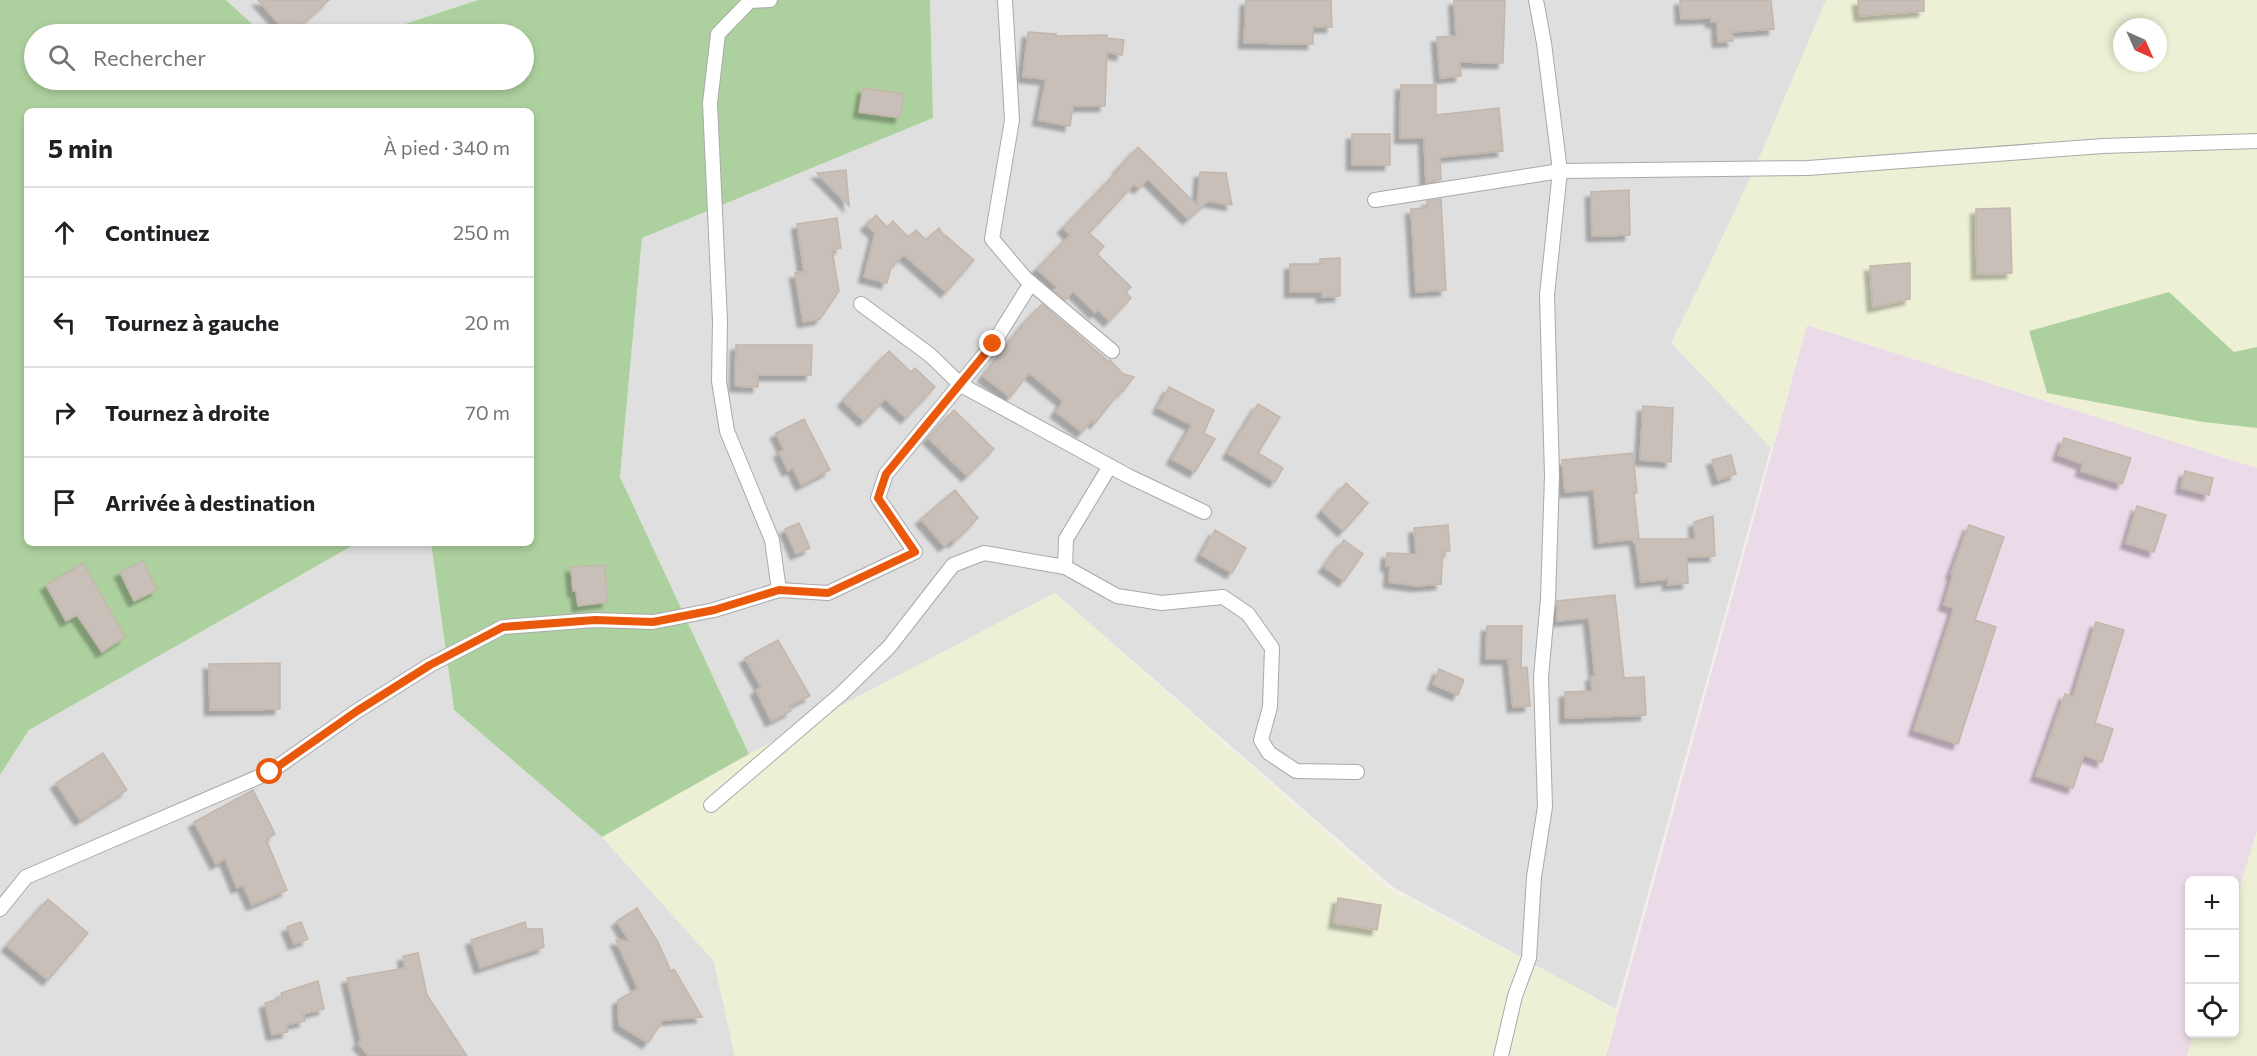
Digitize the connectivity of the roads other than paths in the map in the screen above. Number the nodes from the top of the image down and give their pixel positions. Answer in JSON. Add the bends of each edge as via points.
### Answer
{"nodes":[{"id":1,"x":770,"y":0,"type":"edge"},
{"id":2,"x":1005,"y":0,"type":"edge"},
{"id":3,"x":1536,"y":0,"type":"edge"},
{"id":4,"x":2257,"y":141,"type":"edge"},
{"id":5,"x":1560,"y":171,"type":"junction"},
{"id":6,"x":1375,"y":200,"type":"dead end"},
{"id":7,"x":1031,"y":283,"type":"junction"},
{"id":8,"x":861,"y":304,"type":"dead end"},
{"id":9,"x":1112,"y":351,"type":"dead end"},
{"id":10,"x":961,"y":385,"type":"junction"},
{"id":11,"x":1110,"y":466,"type":"junction"},
{"id":12,"x":1204,"y":512,"type":"dead end"},
{"id":13,"x":1065,"y":567,"type":"junction"},
{"id":14,"x":779,"y":590,"type":"junction"},
{"id":15,"x":1357,"y":772,"type":"dead end"},
{"id":16,"x":711,"y":805,"type":"dead end"},
{"id":17,"x":0,"y":909,"type":"edge"},
{"id":18,"x":1501,"y":1056,"type":"edge"}],
"edges":[{"from":1,"to":14,"type":"street","via":[[750,1],[718,34],[710,103],[719,381],[726,430],[772,540]]},
{"from":2,"to":7,"type":"street","via":[[1012,120],[992,239]]},
{"from":3,"to":5,"type":"street"},
{"from":4,"to":5,"type":"street","via":[[2103,146],[1808,168]]},
{"from":5,"to":6,"type":"street"},
{"from":5,"to":18,"type":"street","via":[[1547,295],[1552,476],[1541,677],[1545,807],[1534,877],[1528,958]]},
{"from":7,"to":9,"type":"street"},
{"from":7,"to":10,"type":"street","via":[[993,344]]},
{"from":8,"to":10,"type":"street","via":[[930,355]]},
{"from":10,"to":11,"type":"street"},
{"from":10,"to":14,"type":"street","via":[[886,474],[878,498],[915,552],[828,593]]},
{"from":11,"to":12,"type":"street"},
{"from":11,"to":13,"type":"street","via":[[1066,539]]},
{"from":13,"to":15,"type":"street","via":[[1117,596],[1162,603],[1223,597],[1248,614],[1272,648],[1270,707],[1261,740],[1269,753],[1296,771]]},
{"from":13,"to":16,"type":"street","via":[[984,553],[953,565],[881,654]]},
{"from":14,"to":17,"type":"street","via":[[714,610],[653,622],[595,620],[503,627],[430,665],[270,772],[26,877]]}]}
